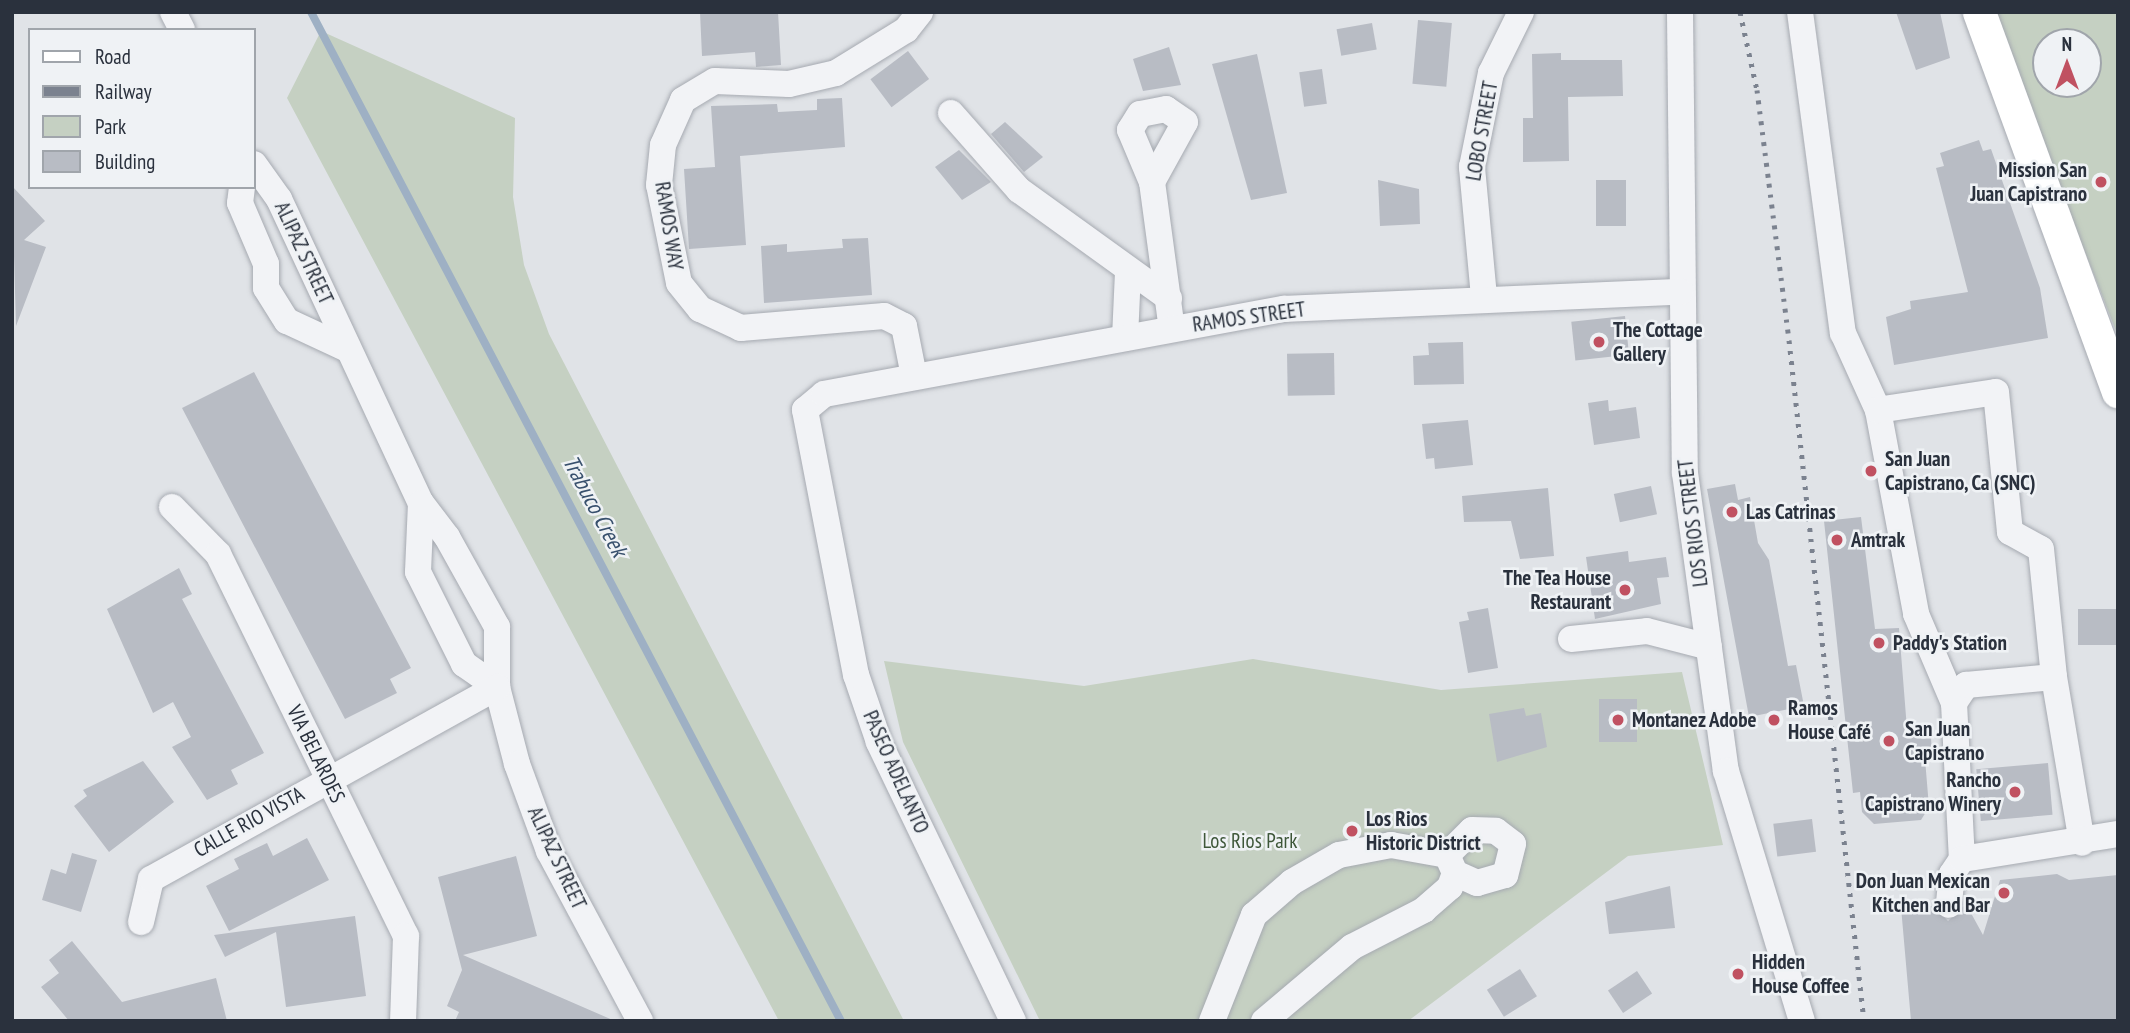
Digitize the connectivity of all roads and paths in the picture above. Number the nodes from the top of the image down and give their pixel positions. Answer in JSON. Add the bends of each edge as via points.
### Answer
{"nodes":[{"id":1,"x":173,"y":12,"type":"edge"},
{"id":2,"x":920,"y":12,"type":"edge"},
{"id":3,"x":1521,"y":12,"type":"edge"},
{"id":4,"x":1680,"y":12,"type":"edge"},
{"id":5,"x":1800,"y":12,"type":"edge"},
{"id":6,"x":1979,"y":12,"type":"edge"},
{"id":7,"x":181,"y":28,"type":"edge"},
{"id":8,"x":951,"y":113,"type":"dead end"},
{"id":9,"x":256,"y":167,"type":"edge"},
{"id":10,"x":1152,"y":182,"type":"dead end"},
{"id":11,"x":242,"y":189,"type":"edge"},
{"id":12,"x":1128,"y":271,"type":"junction"},
{"id":13,"x":1681,"y":292,"type":"junction"},
{"id":14,"x":1484,"y":297,"type":"junction"},
{"id":15,"x":1169,"y":298,"type":"junction"},
{"id":16,"x":1172,"y":329,"type":"junction"},
{"id":17,"x":1125,"y":338,"type":"junction"},
{"id":18,"x":345,"y":348,"type":"junction"},
{"id":19,"x":914,"y":376,"type":"junction"},
{"id":20,"x":2118,"y":391,"type":"edge"},
{"id":21,"x":824,"y":394,"type":"joint"},
{"id":22,"x":1878,"y":410,"type":"junction"},
{"id":23,"x":421,"y":503,"type":"junction"},
{"id":24,"x":172,"y":508,"type":"dead end"},
{"id":25,"x":1571,"y":639,"type":"dead end"},
{"id":26,"x":1709,"y":647,"type":"junction"},
{"id":27,"x":2054,"y":677,"type":"junction"},
{"id":28,"x":497,"y":687,"type":"junction"},
{"id":29,"x":1954,"y":703,"type":"junction"},
{"id":30,"x":328,"y":778,"type":"junction"},
{"id":31,"x":2118,"y":834,"type":"edge"},
{"id":32,"x":2082,"y":844,"type":"junction"},
{"id":33,"x":1962,"y":859,"type":"junction"},
{"id":34,"x":1949,"y":905,"type":"dead end"},
{"id":35,"x":141,"y":922,"type":"dead end"},
{"id":36,"x":403,"y":1021,"type":"edge"},
{"id":37,"x":640,"y":1021,"type":"edge"},
{"id":38,"x":1013,"y":1021,"type":"edge"},
{"id":39,"x":1212,"y":1021,"type":"edge"},
{"id":40,"x":1264,"y":1021,"type":"edge"},
{"id":41,"x":1802,"y":1021,"type":"edge"}],
"edges":[{"from":1,"to":7,"type":"street"},
{"from":2,"to":19,"type":"street","name":"RAMOS WAY","via":[[906,30],[836,73],[789,84],[715,81],[683,100],[663,145],[659,185],[679,283],[700,309],[741,328],[884,316],[904,326]]},
{"from":3,"to":14,"type":"street","name":"LOBO STREET","via":[[1491,73],[1472,167]]},
{"from":4,"to":13,"type":"street","name":"LOS RIOS STREET"},
{"from":5,"to":22,"type":"street","via":[[1843,333]]},
{"from":6,"to":20,"type":"main road"},
{"from":8,"to":12,"type":"street","via":[[1019,190]]},
{"from":9,"to":18,"type":"street","name":"ALIPAZ STREET","via":[[279,199]]},
{"from":10,"to":15,"type":"street"},
{"from":11,"to":18,"type":"street","name":"ALIPAZ STREET","via":[[240,202],[266,264],[266,288],[287,321]]},
{"from":12,"to":15,"type":"street"},
{"from":12,"to":17,"type":"street"},
{"from":13,"to":14,"type":"street","name":"RAMOS STREET"},
{"from":13,"to":26,"type":"street","name":"LOS RIOS STREET","via":[[1685,473]]},
{"from":14,"to":16,"type":"street","name":"RAMOS STREET","via":[[1284,310]]},
{"from":15,"to":16,"type":"street"},
{"from":16,"to":17,"type":"street","name":"RAMOS STREET"},
{"from":17,"to":19,"type":"street","name":"RAMOS STREET"},
{"from":18,"to":23,"type":"street","name":"ALIPAZ STREET"},
{"from":19,"to":21,"type":"street","name":"RAMOS STREET"},
{"from":21,"to":38,"type":"street","name":"PASEO ADELANTO","via":[[805,410],[804,423],[856,675],[879,742]]},
{"from":22,"to":27,"type":"street","via":[[1996,392],[2010,532],[2041,549]]},
{"from":22,"to":29,"type":"street","via":[[1916,614]]},
{"from":23,"to":28,"type":"street","name":"ALIPAZ STREET","via":[[447,537],[497,627]]},
{"from":23,"to":28,"type":"street","name":"ALIPAZ STREET","via":[[418,572],[464,664]]},
{"from":24,"to":30,"type":"street","name":"VIA BELARDES","via":[[218,554]]},
{"from":25,"to":26,"type":"street","via":[[1647,631]]},
{"from":26,"to":41,"type":"street","name":"LOS RIOS STREET","via":[[1726,771]]},
{"from":27,"to":29,"type":"street","via":[[1965,685]]},
{"from":27,"to":32,"type":"street"},
{"from":28,"to":30,"type":"street","name":"CALLE RIO VISTA"},
{"from":28,"to":37,"type":"street","name":"ALIPAZ STREET","via":[[549,851]]},
{"from":29,"to":33,"type":"street"},
{"from":30,"to":35,"type":"street","name":"CALLE RIO VISTA","via":[[150,879]]},
{"from":30,"to":36,"type":"street","name":"VIA BELARDES","via":[[406,936]]},
{"from":31,"to":32,"type":"street"},
{"from":32,"to":33,"type":"street"},
{"from":33,"to":34,"type":"street","via":[[1952,874]]},
{"from":39,"to":40,"type":"street","via":[[1254,915],[1292,882],[1339,855],[1391,845],[1451,864],[1450,887],[1424,910],[1352,947]]}]}
